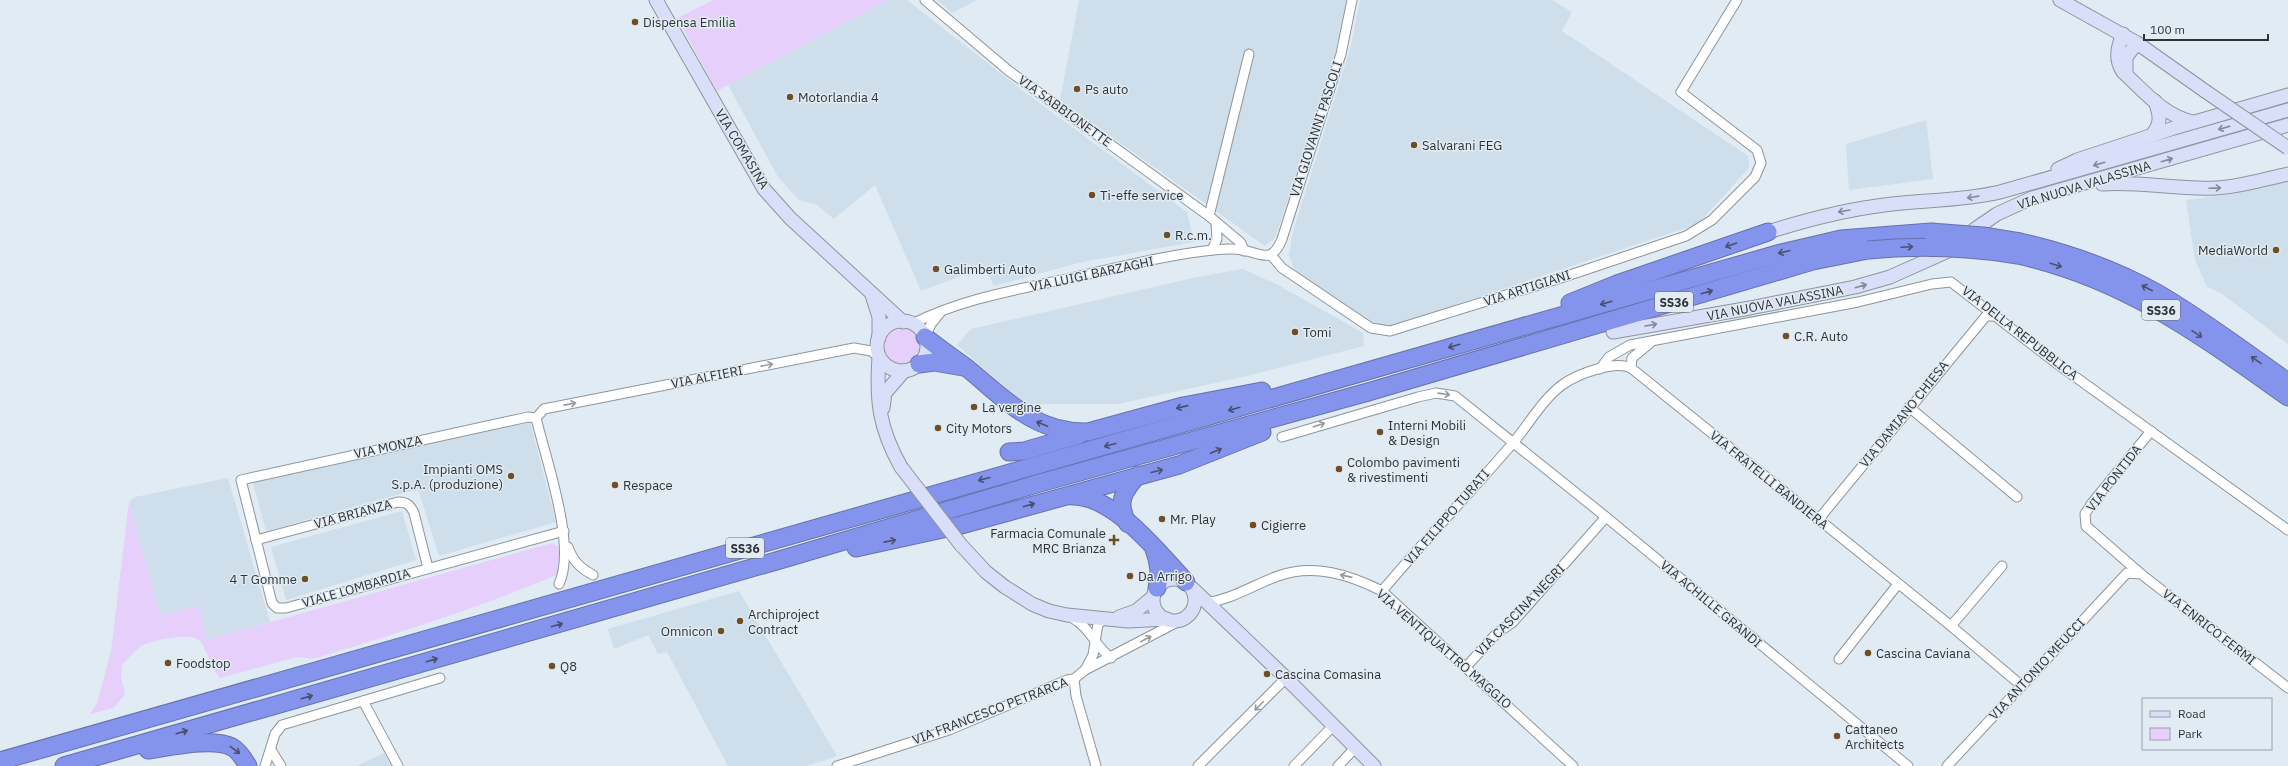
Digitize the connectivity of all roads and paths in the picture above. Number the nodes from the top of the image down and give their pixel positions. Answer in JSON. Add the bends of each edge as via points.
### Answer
{"nodes":[{"id":1,"x":656,"y":0,"type":"edge"},
{"id":2,"x":925,"y":0,"type":"edge"},
{"id":3,"x":1352,"y":0,"type":"edge"},
{"id":4,"x":1737,"y":0,"type":"edge"},
{"id":5,"x":2060,"y":0,"type":"edge"},
{"id":6,"x":2123,"y":34,"type":"junction"},
{"id":7,"x":2136,"y":43,"type":"junction"},
{"id":8,"x":1249,"y":54,"type":"dead end"},
{"id":9,"x":2126,"y":74,"type":"junction"},
{"id":10,"x":2288,"y":95,"type":"edge"},
{"id":11,"x":2155,"y":101,"type":"junction"},
{"id":12,"x":2288,"y":110,"type":"edge"},
{"id":13,"x":2194,"y":122,"type":"junction"},
{"id":14,"x":2288,"y":125,"type":"edge"},
{"id":15,"x":2152,"y":135,"type":"junction"},
{"id":16,"x":2288,"y":148,"type":"edge"},
{"id":17,"x":2288,"y":174,"type":"edge"},
{"id":18,"x":2026,"y":184,"type":"junction"},
{"id":19,"x":2078,"y":185,"type":"junction"},
{"id":20,"x":1209,"y":216,"type":"junction"},
{"id":21,"x":1216,"y":223,"type":"junction"},
{"id":22,"x":1768,"y":232,"type":"joint"},
{"id":23,"x":2019,"y":248,"type":"junction"},
{"id":24,"x":1212,"y":250,"type":"junction"},
{"id":25,"x":1244,"y":251,"type":"junction"},
{"id":26,"x":1271,"y":255,"type":"junction"},
{"id":27,"x":872,"y":295,"type":"junction"},
{"id":28,"x":942,"y":311,"type":"junction"},
{"id":29,"x":1995,"y":316,"type":"junction"},
{"id":30,"x":908,"y":323,"type":"junction"},
{"id":31,"x":1613,"y":332,"type":"joint"},
{"id":32,"x":1491,"y":336,"type":"junction"},
{"id":33,"x":925,"y":337,"type":"junction"},
{"id":34,"x":879,"y":338,"type":"junction"},
{"id":35,"x":1654,"y":340,"type":"junction"},
{"id":36,"x":879,"y":357,"type":"junction"},
{"id":37,"x":1481,"y":358,"type":"junction"},
{"id":38,"x":911,"y":368,"type":"junction"},
{"id":39,"x":967,"y":368,"type":"junction"},
{"id":40,"x":1631,"y":368,"type":"junction"},
{"id":41,"x":1600,"y":369,"type":"junction"},
{"id":42,"x":1330,"y":381,"type":"junction"},
{"id":43,"x":2288,"y":382,"type":"edge"},
{"id":44,"x":1368,"y":392,"type":"junction"},
{"id":45,"x":2288,"y":397,"type":"edge"},
{"id":46,"x":1909,"y":408,"type":"junction"},
{"id":47,"x":536,"y":418,"type":"junction"},
{"id":48,"x":882,"y":425,"type":"junction"},
{"id":49,"x":2151,"y":431,"type":"junction"},
{"id":50,"x":1088,"y":432,"type":"junction"},
{"id":51,"x":1282,"y":437,"type":"dead end"},
{"id":52,"x":1513,"y":442,"type":"junction"},
{"id":53,"x":1009,"y":452,"type":"dead end"},
{"id":54,"x":1138,"y":475,"type":"junction"},
{"id":55,"x":240,"y":480,"type":"joint"},
{"id":56,"x":1065,"y":496,"type":"junction"},
{"id":57,"x":2017,"y":498,"type":"dead end"},
{"id":58,"x":1606,"y":517,"type":"junction"},
{"id":59,"x":1818,"y":520,"type":"junction"},
{"id":60,"x":1128,"y":524,"type":"junction"},
{"id":61,"x":2288,"y":530,"type":"edge"},
{"id":62,"x":564,"y":531,"type":"junction"},
{"id":63,"x":256,"y":540,"type":"junction"},
{"id":64,"x":565,"y":541,"type":"junction"},
{"id":65,"x":1153,"y":547,"type":"junction"},
{"id":66,"x":783,"y":560,"type":"junction"},
{"id":67,"x":2002,"y":566,"type":"dead end"},
{"id":68,"x":428,"y":568,"type":"junction"},
{"id":69,"x":2142,"y":574,"type":"junction"},
{"id":70,"x":592,"y":575,"type":"dead end"},
{"id":71,"x":559,"y":584,"type":"dead end"},
{"id":72,"x":1898,"y":584,"type":"junction"},
{"id":73,"x":1189,"y":585,"type":"junction"},
{"id":74,"x":1382,"y":591,"type":"junction"},
{"id":75,"x":1155,"y":592,"type":"junction"},
{"id":76,"x":1206,"y":603,"type":"junction"},
{"id":77,"x":1067,"y":615,"type":"junction"},
{"id":78,"x":1185,"y":617,"type":"junction"},
{"id":79,"x":1111,"y":618,"type":"junction"},
{"id":80,"x":1224,"y":619,"type":"junction"},
{"id":81,"x":1167,"y":620,"type":"junction"},
{"id":82,"x":1951,"y":626,"type":"junction"},
{"id":83,"x":1095,"y":640,"type":"junction"},
{"id":84,"x":1111,"y":658,"type":"junction"},
{"id":85,"x":1839,"y":659,"type":"dead end"},
{"id":86,"x":1466,"y":667,"type":"junction"},
{"id":87,"x":1085,"y":670,"type":"junction"},
{"id":88,"x":440,"y":678,"type":"dead end"},
{"id":89,"x":1286,"y":678,"type":"junction"},
{"id":90,"x":1074,"y":679,"type":"junction"},
{"id":91,"x":2022,"y":686,"type":"junction"},
{"id":92,"x":2288,"y":688,"type":"edge"},
{"id":93,"x":363,"y":701,"type":"junction"},
{"id":94,"x":1333,"y":726,"type":"junction"},
{"id":95,"x":1355,"y":748,"type":"junction"},
{"id":96,"x":271,"y":750,"type":"junction"},
{"id":97,"x":100,"y":756,"type":"junction"},
{"id":98,"x":0,"y":761,"type":"edge"},
{"id":99,"x":64,"y":766,"type":"edge"},
{"id":100,"x":248,"y":766,"type":"edge"},
{"id":101,"x":265,"y":766,"type":"edge"},
{"id":102,"x":281,"y":766,"type":"edge"},
{"id":103,"x":398,"y":766,"type":"edge"},
{"id":104,"x":837,"y":766,"type":"edge"},
{"id":105,"x":1096,"y":766,"type":"edge"},
{"id":106,"x":1198,"y":766,"type":"edge"},
{"id":107,"x":1294,"y":766,"type":"edge"},
{"id":108,"x":1338,"y":766,"type":"edge"},
{"id":109,"x":1374,"y":766,"type":"edge"},
{"id":110,"x":1573,"y":766,"type":"edge"},
{"id":111,"x":1908,"y":766,"type":"edge"},
{"id":112,"x":1947,"y":766,"type":"edge"}],
"edges":[{"from":1,"to":27,"type":"main road","name":"VIA COMASINA","via":[[764,189],[790,218],[866,286]]},
{"from":2,"to":20,"type":"street","name":"VIA SABBIONETTE","via":[[1009,71]]},
{"from":3,"to":26,"type":"street","name":"VIA GIOVANNI PASCOLI","via":[[1348,25],[1334,74],[1282,240]]},
{"from":4,"to":26,"type":"street","name":"VIA ARTIGIANI","via":[[1681,92],[1757,150],[1761,163],[1755,177],[1712,220],[1686,236],[1390,331],[1371,328],[1282,268]]},
{"from":5,"to":6,"type":"main road"},
{"from":6,"to":7,"type":"main road"},
{"from":6,"to":9,"type":"main road","via":[[2118,45],[2117,57]]},
{"from":7,"to":9,"type":"main road","via":[[2126,57]]},
{"from":7,"to":16,"type":"main road","bridge":true},
{"from":8,"to":20,"type":"street"},
{"from":9,"to":11,"type":"main road"},
{"from":10,"to":13,"type":"main road"},
{"from":11,"to":13,"type":"main road","via":[[2179,119]]},
{"from":11,"to":15,"type":"main road","via":[[2160,117],[2157,130]]},
{"from":12,"to":18,"type":"main road","name":"VIA NUOVA VALASSINA","number":"SS36","one_way":true},
{"from":13,"to":15,"type":"main road"},
{"from":19,"to":14,"type":"main road","name":"VIA NUOVA VALASSINA","number":"SS36","one_way":true},
{"from":15,"to":18,"type":"main road","via":[[2077,160]]},
{"from":19,"to":17,"type":"main road","one_way":true,"via":[[2132,183],[2215,188],[2242,185]]},
{"from":18,"to":22,"type":"main road","name":"VIA NUOVA VALASSINA","number":"SS36","one_way":true,"via":[[1983,196],[1884,205],[1840,212]]},
{"from":31,"to":19,"type":"main road","name":"VIA NUOVA VALASSINA","number":"SS36","one_way":true,"via":[[1855,288],[1890,277],[1957,247],[1975,229],[2013,206]]},
{"from":20,"to":21,"type":"street","name":"VIA SABBIONETTE"},
{"from":21,"to":24,"type":"street","via":[[1217,238]]},
{"from":21,"to":25,"type":"street","name":"VIA SABBIONETTE","via":[[1241,243]]},
{"from":22,"to":32,"type":"highway","number":"SS36","one_way":true,"via":[[1617,284],[1503,328]]},
{"from":23,"to":32,"type":"highway","number":"SS36","one_way":true,"bridge":true,"via":[[1983,236],[1931,232],[1864,236],[1822,242]]},
{"from":37,"to":23,"type":"highway","number":"SS36","one_way":true,"bridge":true,"via":[[1813,261],[1868,250],[1907,246]]},
{"from":43,"to":23,"type":"highway","number":"SS36","one_way":true,"via":[[2156,293],[2091,262],[2050,249]]},
{"from":23,"to":45,"type":"highway","number":"SS36","one_way":true,"via":[[2140,299],[2185,326]]},
{"from":24,"to":25,"type":"street","name":"VIA LUIGI BARZAGHI"},
{"from":24,"to":28,"type":"street","name":"VIA LUIGI BARZAGHI","via":[[1176,255],[1032,287]]},
{"from":25,"to":26,"type":"street","via":[[1262,256]]},
{"from":27,"to":30,"type":"main road","name":"VIA COMASINA"},
{"from":27,"to":34,"type":"main road","name":"VIA COMASINA","via":[[879,317]]},
{"from":28,"to":30,"type":"street","name":"VIA LUIGI BARZAGHI"},
{"from":28,"to":33,"type":"street","via":[[930,324]]},
{"from":29,"to":35,"type":"street","name":"VIA DELLA REPUBBLICA","via":[[1954,283],[1946,281],[1858,302]]},
{"from":29,"to":46,"type":"street","name":"VIA DAMIANO CHIESA","via":[[1986,316]]},
{"from":29,"to":49,"type":"street","name":"VIA DELLA REPUBBLICA"},
{"from":30,"to":33,"type":"main road"},
{"from":30,"to":34,"type":"main road","via":[[888,326]]},
{"from":31,"to":37,"type":"highway","number":"SS36"},
{"from":32,"to":42,"type":"highway","number":"SS36","one_way":true},
{"from":33,"to":38,"type":"main road","via":[[926,352]]},
{"from":33,"to":39,"type":"highway"},
{"from":34,"to":36,"type":"main road"},
{"from":35,"to":40,"type":"street","via":[[1636,352],[1630,363]]},
{"from":35,"to":41,"type":"street","name":"VIA DELLA REPUBBLICA","via":[[1618,350]]},
{"from":36,"to":38,"type":"main road","via":[[890,368]]},
{"from":47,"to":36,"type":"street","name":"VIA ALFIERI","one_way":true,"via":[[544,409],[854,348],[871,351]]},
{"from":36,"to":48,"type":"main road","via":[[878,392]]},
{"from":37,"to":44,"type":"highway","number":"SS36"},
{"from":38,"to":39,"type":"highway","via":[[934,362]]},
{"from":38,"to":48,"type":"main road","via":[[885,394]]},
{"from":50,"to":39,"type":"highway","one_way":true,"via":[[1074,432],[1044,425],[1006,402]]},
{"from":40,"to":41,"type":"street","via":[[1622,365]]},
{"from":40,"to":59,"type":"street","name":"VIA FRATELLI BANDIERA"},
{"from":41,"to":52,"type":"street","via":[[1570,380],[1557,389]]},
{"from":42,"to":50,"type":"highway","one_way":true,"via":[[1311,382],[1183,406]]},
{"from":42,"to":98,"type":"highway","number":"SS36","one_way":true},
{"from":54,"to":44,"type":"highway","one_way":true,"via":[[1195,460],[1250,436],[1356,401]]},
{"from":44,"to":66,"type":"highway","number":"SS36","via":[[1040,483]]},
{"from":46,"to":57,"type":"street"},
{"from":46,"to":59,"type":"street","name":"VIA DAMIANO CHIESA"},
{"from":47,"to":55,"type":"street","name":"VIA MONZA","via":[[528,417]]},
{"from":47,"to":62,"type":"street"},
{"from":48,"to":77,"type":"main road","bridge":true,"via":[[901,467],[961,545],[986,572],[1005,588],[1032,604]]},
{"from":49,"to":61,"type":"street","name":"VIA DELLA REPUBBLICA"},
{"from":49,"to":69,"type":"street","name":"VIA PONTIDA","via":[[2085,514],[2086,526]]},
{"from":50,"to":53,"type":"highway","via":[[1024,451]]},
{"from":51,"to":52,"type":"street","name":"VIA ACHILLE GRANDI","one_way":true,"via":[[1361,412],[1440,393],[1455,396],[1463,401]]},
{"from":52,"to":58,"type":"street","name":"VIA ACHILLE GRANDI"},
{"from":52,"to":74,"type":"street","name":"VIA FILIPPO TURATI"},
{"from":54,"to":56,"type":"highway"},
{"from":54,"to":60,"type":"highway","via":[[1125,490],[1122,498],[1124,516]]},
{"from":55,"to":63,"type":"street","name":"VIALE LOMBARDIA"},
{"from":56,"to":60,"type":"highway","via":[[1091,498],[1107,506]]},
{"from":66,"to":56,"type":"highway","one_way":true,"via":[[819,557],[961,525]]},
{"from":58,"to":86,"type":"street","name":"VIA CASCINA NEGRI","via":[[1513,622],[1496,634]]},
{"from":58,"to":111,"type":"street","name":"VIA ACHILLE GRANDI"},
{"from":59,"to":72,"type":"street","name":"VIA FRATELLI BANDIERA"},
{"from":60,"to":65,"type":"highway"},
{"from":62,"to":64,"type":"street"},
{"from":62,"to":68,"type":"street","name":"VIALE LOMBARDIA"},
{"from":63,"to":68,"type":"street","name":"VIA BRIANZA","via":[[404,502],[410,505],[414,513]]},
{"from":63,"to":68,"type":"street","name":"VIALE LOMBARDIA","via":[[272,603],[277,608],[286,608]]},
{"from":64,"to":70,"type":"street","via":[[572,559]]},
{"from":64,"to":71,"type":"street","via":[[565,564]]},
{"from":65,"to":73,"type":"highway"},
{"from":65,"to":75,"type":"highway","via":[[1158,560],[1159,580]]},
{"from":97,"to":66,"type":"highway","number":"SS36","one_way":true},
{"from":67,"to":82,"type":"street"},
{"from":69,"to":91,"type":"street","name":"VIA ANTONIO MEUCCI","via":[[2128,573]]},
{"from":69,"to":92,"type":"street","name":"VIA ENRICO FERMI"},
{"from":72,"to":82,"type":"street","name":"VIA FRATELLI BANDIERA"},
{"from":72,"to":85,"type":"street"},
{"from":73,"to":75,"type":"main road","via":[[1173,578],[1161,583]]},
{"from":73,"to":76,"type":"main road"},
{"from":73,"to":78,"type":"main road","via":[[1195,602]]},
{"from":74,"to":76,"type":"street","name":"VIA VENTIQUATTRO MAGGIO","one_way":true,"via":[[1356,578],[1327,572],[1299,571],[1278,576],[1229,598]]},
{"from":74,"to":86,"type":"street","name":"VIA VENTIQUATTRO MAGGIO"},
{"from":75,"to":79,"type":"main road","via":[[1136,611]]},
{"from":75,"to":81,"type":"main road","via":[[1156,610]]},
{"from":76,"to":80,"type":"main road"},
{"from":77,"to":79,"type":"main road"},
{"from":77,"to":83,"type":"street","via":[[1086,627]]},
{"from":78,"to":80,"type":"main road","via":[[1210,613]]},
{"from":78,"to":81,"type":"main road"},
{"from":84,"to":78,"type":"street","one_way":true},
{"from":79,"to":81,"type":"main road","via":[[1128,621]]},
{"from":79,"to":83,"type":"street","via":[[1098,624]]},
{"from":80,"to":89,"type":"main road"},
{"from":82,"to":91,"type":"street","name":"VIA FRATELLI BANDIERA"},
{"from":83,"to":84,"type":"street"},
{"from":83,"to":87,"type":"street","via":[[1093,655]]},
{"from":84,"to":87,"type":"street"},
{"from":86,"to":110,"type":"street","name":"VIA VENTIQUATTRO MAGGIO"},
{"from":87,"to":90,"type":"street"},
{"from":88,"to":93,"type":"street"},
{"from":89,"to":94,"type":"main road"},
{"from":89,"to":106,"type":"street","one_way":true},
{"from":90,"to":104,"type":"street","name":"VIA FRANCESCO PETRARCA","via":[[949,730]]},
{"from":90,"to":105,"type":"street","via":[[1076,696]]},
{"from":91,"to":112,"type":"street","name":"VIA ANTONIO MEUCCI"},
{"from":93,"to":96,"type":"street","via":[[282,725],[275,734]]},
{"from":93,"to":103,"type":"street"},
{"from":94,"to":95,"type":"main road"},
{"from":94,"to":107,"type":"street"},
{"from":95,"to":108,"type":"street"},
{"from":95,"to":109,"type":"main road"},
{"from":96,"to":101,"type":"street"},
{"from":96,"to":102,"type":"street"},
{"from":97,"to":99,"type":"highway","number":"SS36"},
{"from":97,"to":100,"type":"highway","one_way":true,"via":[[206,743],[222,744],[238,752]]}]}
